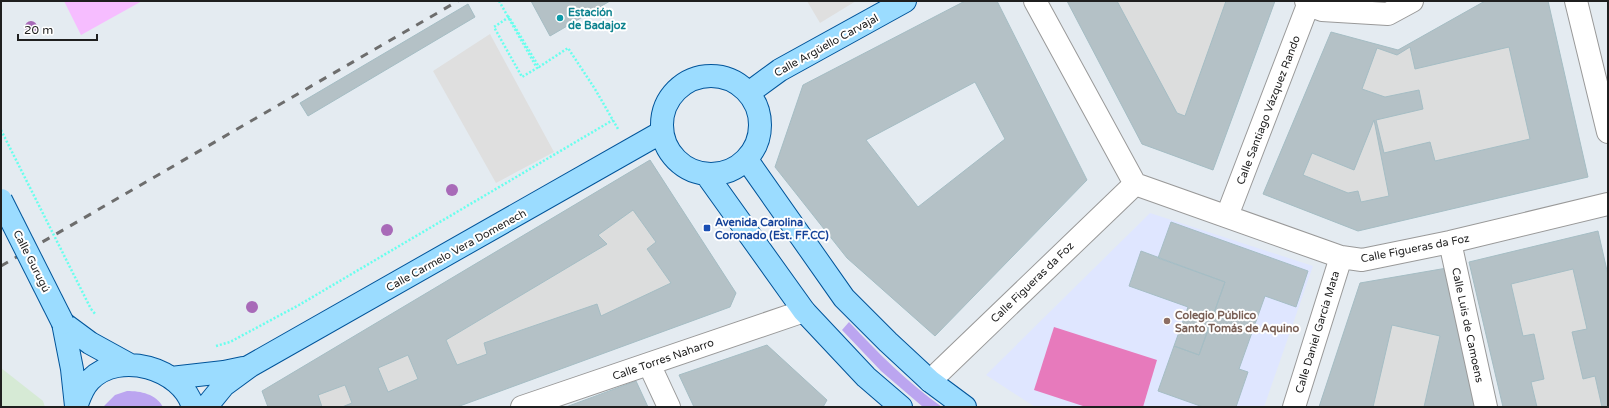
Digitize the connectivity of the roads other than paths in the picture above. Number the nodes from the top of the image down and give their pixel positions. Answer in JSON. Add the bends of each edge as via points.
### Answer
{"nodes":[{"id":1,"x":905,"y":1,"type":"edge"},
{"id":2,"x":1035,"y":1,"type":"edge"},
{"id":3,"x":1412,"y":1,"type":"edge"},
{"id":4,"x":1576,"y":1,"type":"edge"},
{"id":5,"x":1307,"y":3,"type":"edge"},
{"id":6,"x":750,"y":92,"type":"junction"},
{"id":7,"x":662,"y":132,"type":"junction"},
{"id":8,"x":1608,"y":132,"type":"edge"},
{"id":9,"x":747,"y":160,"type":"junction"},
{"id":10,"x":706,"y":174,"type":"junction"},
{"id":11,"x":1134,"y":184,"type":"junction"},
{"id":12,"x":1,"y":200,"type":"edge"},
{"id":13,"x":1608,"y":204,"type":"edge"},
{"id":14,"x":1227,"y":216,"type":"junction"},
{"id":15,"x":1450,"y":242,"type":"junction"},
{"id":16,"x":1341,"y":257,"type":"junction"},
{"id":17,"x":804,"y":312,"type":"junction"},
{"id":18,"x":63,"y":323,"type":"junction"},
{"id":19,"x":649,"y":364,"type":"junction"},
{"id":20,"x":130,"y":365,"type":"junction"},
{"id":21,"x":250,"y":366,"type":"junction"},
{"id":22,"x":171,"y":378,"type":"junction"},
{"id":23,"x":930,"y":381,"type":"junction"},
{"id":24,"x":224,"y":385,"type":"junction"},
{"id":25,"x":76,"y":407,"type":"edge"},
{"id":26,"x":193,"y":407,"type":"edge"},
{"id":27,"x":206,"y":407,"type":"edge"},
{"id":28,"x":226,"y":407,"type":"edge"},
{"id":29,"x":522,"y":407,"type":"edge"},
{"id":30,"x":669,"y":407,"type":"edge"},
{"id":31,"x":901,"y":407,"type":"edge"},
{"id":32,"x":965,"y":407,"type":"edge"},
{"id":33,"x":1294,"y":407,"type":"edge"},
{"id":34,"x":1486,"y":407,"type":"edge"}],
"edges":[{"from":1,"to":6,"type":"main road","name":"Calle Argüello Carvajal","via":[[806,54]]},
{"from":2,"to":11,"type":"street"},
{"from":3,"to":5,"type":"street","via":[[1388,14],[1322,10]]},
{"from":4,"to":8,"type":"street"},
{"from":5,"to":14,"type":"street","name":"Calle Santiago Vázquez Rando"},
{"from":6,"to":7,"type":"main road","via":[[723,76],[707,75],[691,79],[678,88],[668,101],[662,116]]},
{"from":6,"to":9,"type":"main road","via":[[761,119],[756,148]]},
{"from":7,"to":10,"type":"main road","via":[[667,148],[677,161],[690,170]]},
{"from":7,"to":21,"type":"main road","name":"Calle Carmelo Vera Domenech"},
{"from":9,"to":10,"type":"main road","via":[[735,169],[720,174]]},
{"from":9,"to":23,"type":"main road","via":[[844,298]]},
{"from":10,"to":17,"type":"main road"},
{"from":11,"to":14,"type":"street","name":"Calle Figueras da Foz"},
{"from":11,"to":23,"type":"street","name":"Calle Figueras da Foz"},
{"from":12,"to":18,"type":"main road","name":"Calle Gurugú","bridge":true},
{"from":13,"to":15,"type":"street","name":"Calle Figueras da Foz"},
{"from":14,"to":16,"type":"street","name":"Calle Figueras da Foz"},
{"from":15,"to":16,"type":"street","name":"Calle Figueras da Foz","via":[[1362,260]]},
{"from":15,"to":34,"type":"street","name":"Calle Luis de Camoens"},
{"from":16,"to":33,"type":"street","name":"Calle Daniel García Mata"},
{"from":17,"to":19,"type":"street","name":"Calle Torres Naharro"},
{"from":17,"to":31,"type":"main road","via":[[866,377]]},
{"from":18,"to":20,"type":"main road","name":"Calle Gurugú","via":[[90,343]]},
{"from":18,"to":25,"type":"main road","name":"Calle Gurugú"},
{"from":19,"to":29,"type":"street","name":"Calle Torres Naharro"},
{"from":19,"to":30,"type":"street"},
{"from":20,"to":22,"type":"main road","via":[[147,366]]},
{"from":20,"to":25,"type":"main road","via":[[111,368],[90,380],[81,393]]},
{"from":21,"to":22,"type":"main road","name":"Calle Carmelo Vera Domenech","via":[[224,372]]},
{"from":21,"to":24,"type":"main road","name":"Calle Carmelo Vera Domenech"},
{"from":22,"to":26,"type":"main road","via":[[191,399]]},
{"from":23,"to":32,"type":"main road"},
{"from":24,"to":27,"type":"main road","name":"Calle Carmelo Vera Domenech"},
{"from":24,"to":28,"type":"main road"}]}
